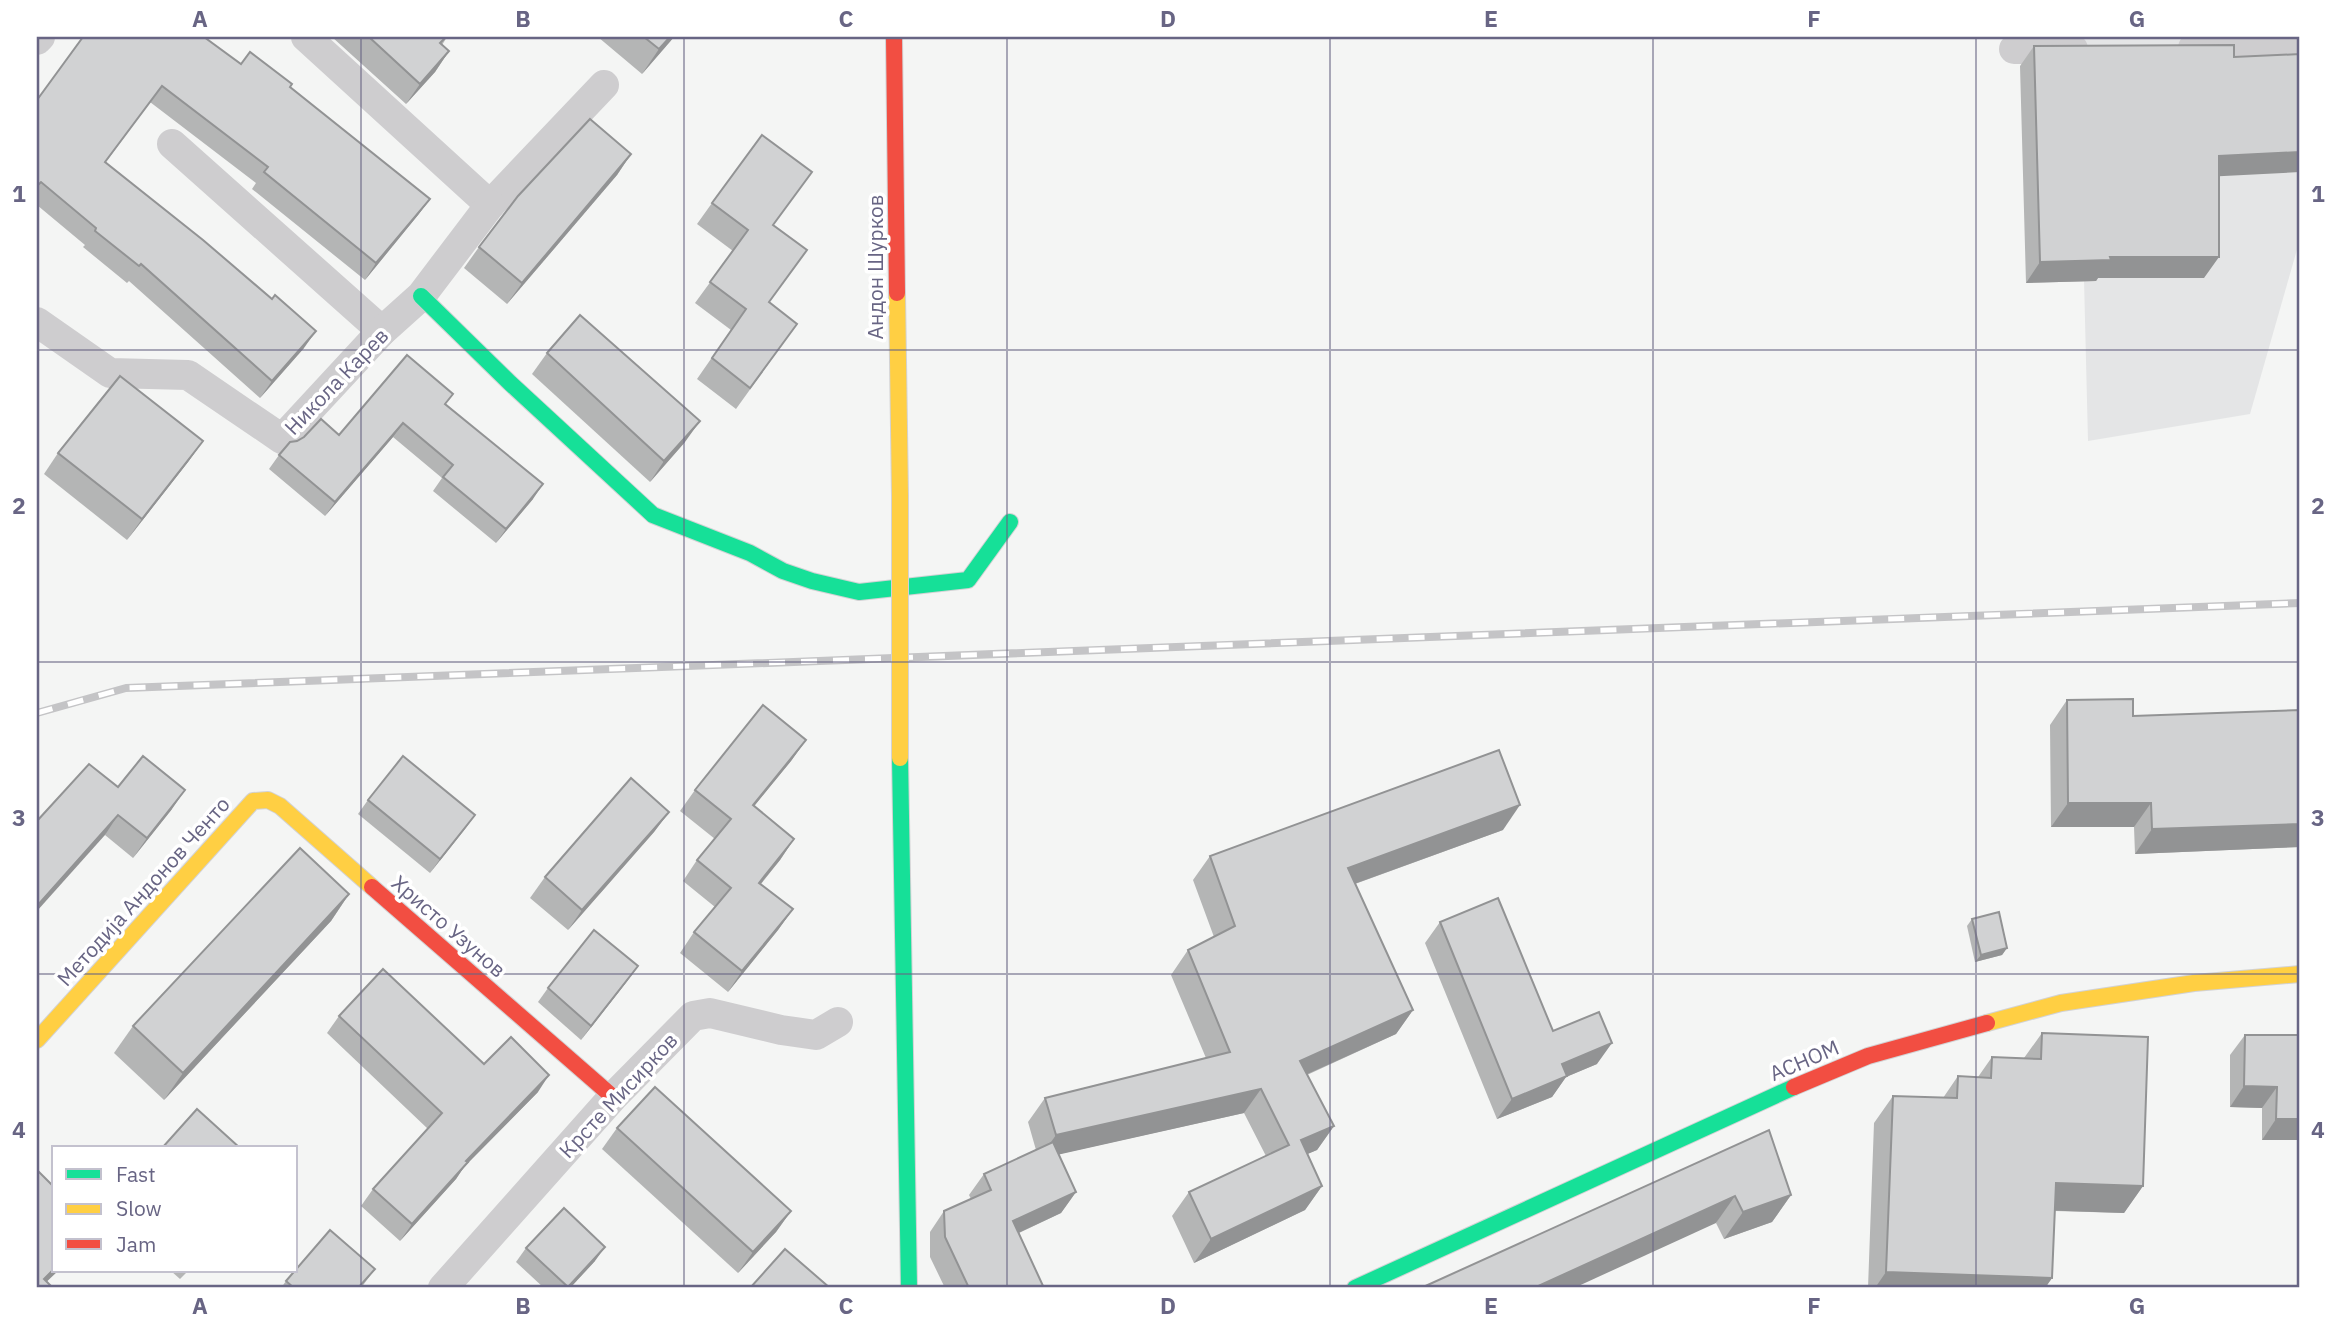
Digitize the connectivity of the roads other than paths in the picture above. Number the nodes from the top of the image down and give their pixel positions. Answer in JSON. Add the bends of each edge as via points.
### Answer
{"nodes":[{"id":1,"x":306,"y":37,"type":"edge"},
{"id":2,"x":894,"y":37,"type":"edge"},
{"id":3,"x":2164,"y":48,"type":"edge"},
{"id":4,"x":2300,"y":48,"type":"edge"},
{"id":5,"x":2014,"y":49,"type":"dead end"},
{"id":6,"x":2096,"y":49,"type":"edge"},
{"id":7,"x":604,"y":85,"type":"dead end"},
{"id":8,"x":172,"y":144,"type":"dead end"},
{"id":9,"x":490,"y":205,"type":"junction"},
{"id":10,"x":421,"y":296,"type":"junction"},
{"id":11,"x":37,"y":322,"type":"edge"},
{"id":12,"x":382,"y":331,"type":"junction"},
{"id":13,"x":1010,"y":522,"type":"dead end"},
{"id":14,"x":253,"y":802,"type":"joint"},
{"id":15,"x":2300,"y":974,"type":"edge"},
{"id":16,"x":838,"y":1022,"type":"dead end"},
{"id":17,"x":37,"y":1040,"type":"edge"},
{"id":18,"x":613,"y":1097,"type":"junction"},
{"id":19,"x":443,"y":1288,"type":"edge"},
{"id":20,"x":909,"y":1288,"type":"edge"},
{"id":21,"x":1355,"y":1288,"type":"edge"}],
"edges":[{"from":1,"to":9,"type":"street"},
{"from":2,"to":20,"type":"street","name":"Андон Шурков","bridge":true},
{"from":3,"to":4,"type":"street"},
{"from":5,"to":6,"type":"street"},
{"from":7,"to":9,"type":"street","name":"Никола Карев"},
{"from":8,"to":12,"type":"street"},
{"from":9,"to":10,"type":"street","name":"Никола Карев"},
{"from":10,"to":12,"type":"street","name":"Никола Карев"},
{"from":10,"to":13,"type":"street","via":[[653,515],[783,571],[859,592],[968,580]]},
{"from":11,"to":12,"type":"street","name":"Никола Карев","via":[[110,373],[188,375],[282,439]]},
{"from":14,"to":17,"type":"street","name":"Методија Андонов Ченто"},
{"from":14,"to":18,"type":"street","name":"Христо Узунов","via":[[268,800],[280,806]]},
{"from":15,"to":21,"type":"street","name":"АСНОМ","via":[[2062,1003],[1868,1056]]},
{"from":16,"to":18,"type":"street","name":"Крсте Мисирков","via":[[816,1035],[710,1013],[693,1016]]},
{"from":18,"to":19,"type":"street","name":"Крсте Мисирков"}]}
